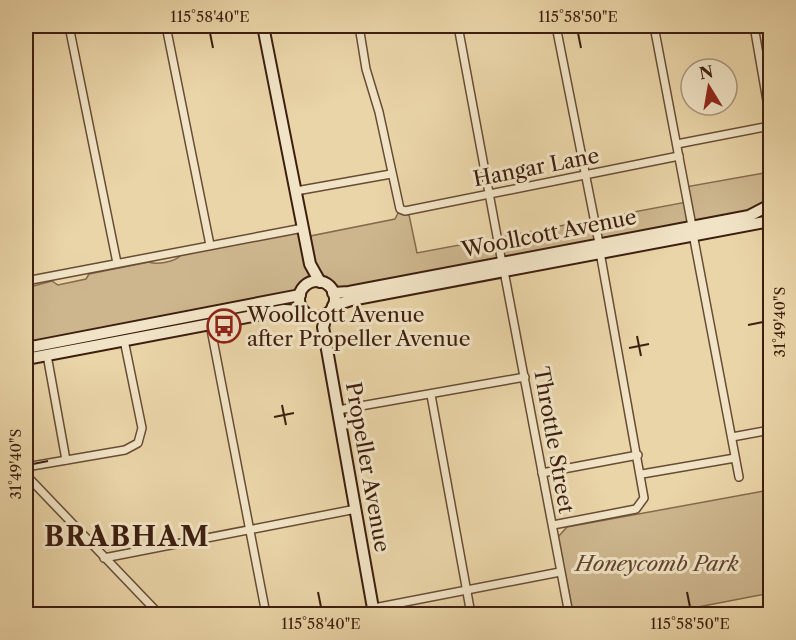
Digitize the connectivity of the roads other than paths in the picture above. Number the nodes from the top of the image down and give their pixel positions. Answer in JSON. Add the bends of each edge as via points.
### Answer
{"nodes":[{"id":1,"x":69,"y":26,"type":"edge"},
{"id":2,"x":166,"y":26,"type":"edge"},
{"id":3,"x":263,"y":26,"type":"edge"},
{"id":4,"x":359,"y":26,"type":"edge"},
{"id":5,"x":458,"y":26,"type":"edge"},
{"id":6,"x":556,"y":26,"type":"edge"},
{"id":7,"x":654,"y":26,"type":"edge"},
{"id":8,"x":754,"y":26,"type":"edge"},
{"id":9,"x":771,"y":118,"type":"edge"},
{"id":10,"x":771,"y":126,"type":"edge"},
{"id":11,"x":677,"y":144,"type":"junction"},
{"id":12,"x":679,"y":156,"type":"junction"},
{"id":13,"x":391,"y":174,"type":"junction"},
{"id":14,"x":585,"y":175,"type":"junction"},
{"id":15,"x":296,"y":191,"type":"junction"},
{"id":16,"x":488,"y":194,"type":"junction"},
{"id":17,"x":771,"y":206,"type":"edge"},
{"id":18,"x":771,"y":213,"type":"edge"},
{"id":19,"x":771,"y":221,"type":"edge"},
{"id":20,"x":303,"y":228,"type":"junction"},
{"id":21,"x":692,"y":230,"type":"junction"},
{"id":22,"x":210,"y":246,"type":"junction"},
{"id":23,"x":600,"y":248,"type":"junction"},
{"id":24,"x":117,"y":263,"type":"junction"},
{"id":25,"x":310,"y":264,"type":"junction"},
{"id":26,"x":503,"y":267,"type":"junction"},
{"id":27,"x":26,"y":281,"type":"edge"},
{"id":28,"x":320,"y":282,"type":"junction"},
{"id":29,"x":307,"y":285,"type":"junction"},
{"id":30,"x":333,"y":292,"type":"junction"},
{"id":31,"x":300,"y":295,"type":"junction"},
{"id":32,"x":330,"y":310,"type":"junction"},
{"id":33,"x":308,"y":314,"type":"junction"},
{"id":34,"x":210,"y":324,"type":"junction"},
{"id":35,"x":323,"y":327,"type":"junction"},
{"id":36,"x":124,"y":340,"type":"junction"},
{"id":37,"x":26,"y":348,"type":"edge"},
{"id":38,"x":47,"y":355,"type":"junction"},
{"id":39,"x":26,"y":359,"type":"edge"},
{"id":40,"x":525,"y":377,"type":"junction"},
{"id":41,"x":431,"y":395,"type":"junction"},
{"id":42,"x":338,"y":410,"type":"junction"},
{"id":43,"x":771,"y":430,"type":"edge"},
{"id":44,"x":732,"y":437,"type":"junction"},
{"id":45,"x":638,"y":455,"type":"junction"},
{"id":46,"x":735,"y":458,"type":"junction"},
{"id":47,"x":66,"y":460,"type":"junction"},
{"id":48,"x":26,"y":467,"type":"edge"},
{"id":49,"x":543,"y":473,"type":"junction"},
{"id":50,"x":642,"y":474,"type":"junction"},
{"id":51,"x":26,"y":475,"type":"edge"},
{"id":52,"x":740,"y":477,"type":"dead end"},
{"id":53,"x":356,"y":509,"type":"junction"},
{"id":54,"x":553,"y":525,"type":"junction"},
{"id":55,"x":249,"y":530,"type":"junction"},
{"id":56,"x":104,"y":558,"type":"junction"},
{"id":57,"x":560,"y":572,"type":"junction"},
{"id":58,"x":467,"y":590,"type":"junction"},
{"id":59,"x":374,"y":611,"type":"edge"},
{"id":60,"x":159,"y":615,"type":"edge"},
{"id":61,"x":266,"y":615,"type":"edge"},
{"id":62,"x":471,"y":615,"type":"edge"},
{"id":63,"x":568,"y":615,"type":"edge"}],
"edges":[{"from":1,"to":24,"type":"street"},
{"from":2,"to":22,"type":"street"},
{"from":3,"to":15,"type":"main road"},
{"from":4,"to":13,"type":"street"},
{"from":5,"to":16,"type":"street","name":"Throttle Street"},
{"from":6,"to":14,"type":"street"},
{"from":7,"to":11,"type":"street"},
{"from":8,"to":9,"type":"street"},
{"from":10,"to":11,"type":"street"},
{"from":11,"to":12,"type":"street"},
{"from":12,"to":14,"type":"street","name":"Hangar Lane"},
{"from":12,"to":21,"type":"street"},
{"from":13,"to":15,"type":"street"},
{"from":13,"to":16,"type":"street","name":"Hangar Lane","via":[[399,209],[405,211]]},
{"from":14,"to":16,"type":"street","name":"Hangar Lane"},
{"from":14,"to":23,"type":"street"},
{"from":15,"to":20,"type":"main road"},
{"from":16,"to":26,"type":"street","name":"Throttle Street"},
{"from":17,"to":18,"type":"main road","name":"Woollcott Avenue"},
{"from":17,"to":21,"type":"main road","name":"Woollcott Avenue","via":[[749,216]]},
{"from":19,"to":21,"type":"main road","name":"Woollcott Avenue"},
{"from":20,"to":22,"type":"street"},
{"from":20,"to":25,"type":"main road"},
{"from":21,"to":23,"type":"main road","name":"Woollcott Avenue"},
{"from":21,"to":44,"type":"street"},
{"from":22,"to":24,"type":"street"},
{"from":23,"to":26,"type":"main road","name":"Woollcott Avenue"},
{"from":23,"to":45,"type":"street"},
{"from":24,"to":27,"type":"street"},
{"from":25,"to":28,"type":"main road"},
{"from":25,"to":29,"type":"main road"},
{"from":26,"to":30,"type":"main road","name":"Woollcott Avenue"},
{"from":26,"to":32,"type":"main road","name":"Woollcott Avenue","via":[[351,300]]},
{"from":26,"to":40,"type":"street","name":"Throttle Street"},
{"from":28,"to":29,"type":"main road"},
{"from":28,"to":30,"type":"main road"},
{"from":29,"to":31,"type":"main road"},
{"from":30,"to":32,"type":"main road"},
{"from":31,"to":33,"type":"main road"},
{"from":31,"to":37,"type":"main road"},
{"from":32,"to":33,"type":"main road","name":"Woollcott Avenue"},
{"from":32,"to":35,"type":"main road","name":"Propeller Avenue"},
{"from":33,"to":34,"type":"main road","name":"Woollcott Avenue","via":[[284,310]]},
{"from":33,"to":35,"type":"main road"},
{"from":34,"to":36,"type":"main road","name":"Woollcott Avenue"},
{"from":34,"to":55,"type":"street"},
{"from":35,"to":42,"type":"main road","name":"Propeller Avenue"},
{"from":36,"to":38,"type":"main road","name":"Woollcott Avenue"},
{"from":36,"to":47,"type":"street","via":[[142,428],[138,443],[125,450]]},
{"from":38,"to":39,"type":"main road","name":"Woollcott Avenue"},
{"from":38,"to":47,"type":"street"},
{"from":40,"to":41,"type":"street"},
{"from":40,"to":49,"type":"street","name":"Throttle Street"},
{"from":41,"to":42,"type":"street"},
{"from":41,"to":58,"type":"street"},
{"from":42,"to":53,"type":"main road","name":"Propeller Avenue"},
{"from":43,"to":44,"type":"street"},
{"from":44,"to":46,"type":"street"},
{"from":45,"to":49,"type":"street"},
{"from":45,"to":50,"type":"street"},
{"from":46,"to":50,"type":"street"},
{"from":46,"to":52,"type":"street"},
{"from":47,"to":48,"type":"street"},
{"from":49,"to":54,"type":"street","name":"Throttle Street"},
{"from":50,"to":54,"type":"street","via":[[644,498],[636,509]]},
{"from":51,"to":56,"type":"street"},
{"from":53,"to":55,"type":"street"},
{"from":53,"to":59,"type":"main road","name":"Propeller Avenue"},
{"from":54,"to":57,"type":"street","name":"Throttle Street"},
{"from":55,"to":56,"type":"street"},
{"from":55,"to":61,"type":"street"},
{"from":56,"to":60,"type":"street"},
{"from":57,"to":58,"type":"street"},
{"from":57,"to":63,"type":"street","name":"Throttle Street"},
{"from":58,"to":59,"type":"street"},
{"from":58,"to":62,"type":"street"}]}
